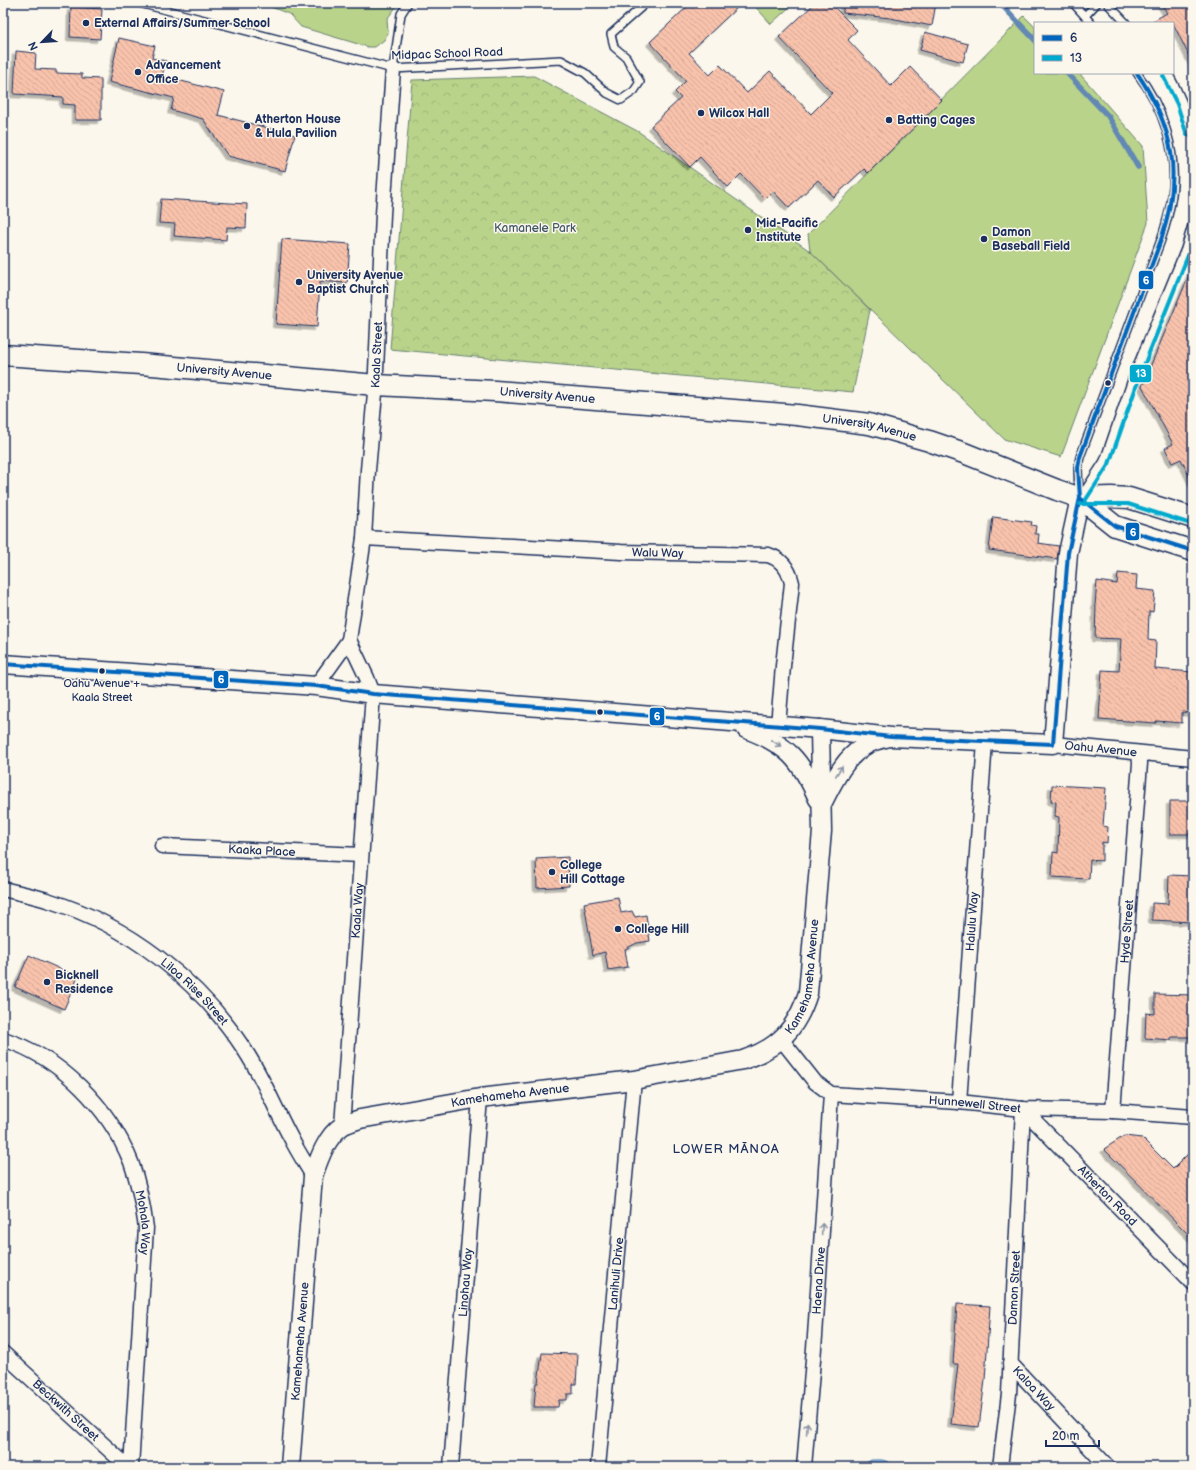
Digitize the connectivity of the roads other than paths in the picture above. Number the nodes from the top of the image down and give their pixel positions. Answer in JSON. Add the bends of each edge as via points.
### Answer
{"nodes":[{"id":1,"x":139,"y":3,"type":"edge"},
{"id":2,"x":408,"y":3,"type":"edge"},
{"id":3,"x":646,"y":3,"type":"edge"},
{"id":4,"x":1073,"y":3,"type":"edge"},
{"id":5,"x":1097,"y":3,"type":"edge"},
{"id":6,"x":1107,"y":3,"type":"edge"},
{"id":7,"x":1085,"y":16,"type":"junction"},
{"id":8,"x":1090,"y":22,"type":"edge"},
{"id":9,"x":1125,"y":22,"type":"edge"},
{"id":10,"x":393,"y":69,"type":"junction"},
{"id":11,"x":1138,"y":74,"type":"edge"},
{"id":12,"x":1169,"y":74,"type":"edge"},
{"id":13,"x":1193,"y":133,"type":"edge"},
{"id":14,"x":1193,"y":222,"type":"edge"},
{"id":15,"x":3,"y":355,"type":"edge"},
{"id":16,"x":376,"y":385,"type":"junction"},
{"id":17,"x":1080,"y":498,"type":"junction"},
{"id":18,"x":1193,"y":518,"type":"edge"},
{"id":19,"x":364,"y":538,"type":"junction"},
{"id":20,"x":1193,"y":551,"type":"edge"},
{"id":21,"x":349,"y":640,"type":"junction"},
{"id":22,"x":3,"y":664,"type":"edge"},
{"id":23,"x":316,"y":686,"type":"junction"},
{"id":24,"x":373,"y":694,"type":"junction"},
{"id":25,"x":728,"y":722,"type":"junction"},
{"id":26,"x":778,"y":726,"type":"junction"},
{"id":27,"x":820,"y":729,"type":"junction"},
{"id":28,"x":891,"y":737,"type":"junction"},
{"id":29,"x":985,"y":742,"type":"junction"},
{"id":30,"x":1054,"y":744,"type":"junction"},
{"id":31,"x":1139,"y":753,"type":"junction"},
{"id":32,"x":1193,"y":758,"type":"edge"},
{"id":33,"x":821,"y":805,"type":"junction"},
{"id":34,"x":162,"y":846,"type":"dead end"},
{"id":35,"x":361,"y":855,"type":"junction"},
{"id":36,"x":3,"y":889,"type":"edge"},
{"id":37,"x":3,"y":1039,"type":"edge"},
{"id":38,"x":781,"y":1039,"type":"junction"},
{"id":39,"x":634,"y":1080,"type":"junction"},
{"id":40,"x":831,"y":1094,"type":"junction"},
{"id":41,"x":480,"y":1098,"type":"junction"},
{"id":42,"x":959,"y":1102,"type":"junction"},
{"id":43,"x":1023,"y":1109,"type":"junction"},
{"id":44,"x":1113,"y":1111,"type":"junction"},
{"id":45,"x":1193,"y":1117,"type":"edge"},
{"id":46,"x":342,"y":1126,"type":"junction"},
{"id":47,"x":313,"y":1176,"type":"junction"},
{"id":48,"x":1193,"y":1283,"type":"edge"},
{"id":49,"x":3,"y":1353,"type":"edge"},
{"id":50,"x":1010,"y":1363,"type":"junction"},
{"id":51,"x":130,"y":1467,"type":"edge"},
{"id":52,"x":290,"y":1467,"type":"edge"},
{"id":53,"x":451,"y":1467,"type":"edge"},
{"id":54,"x":598,"y":1467,"type":"edge"},
{"id":55,"x":804,"y":1467,"type":"edge"},
{"id":56,"x":1000,"y":1467,"type":"edge"},
{"id":57,"x":1108,"y":1467,"type":"edge"}],
"edges":[{"from":1,"to":10,"type":"lane","name":"Midpac School Road"},
{"from":2,"to":10,"type":"lane","via":[[401,14]]},
{"from":3,"to":10,"type":"lane","name":"Midpac School Road","via":[[611,34],[614,47],[626,57],[640,82],[634,91],[621,100],[585,73],[561,60]]},
{"from":4,"to":7,"type":"lane"},
{"from":5,"to":7,"type":"lane"},
{"from":6,"to":9,"type":"lane"},
{"from":7,"to":8,"type":"lane"},
{"from":10,"to":16,"type":"street","name":"Kaala Street","via":[[383,214]]},
{"from":11,"to":17,"type":"lane","via":[[1156,102],[1165,124],[1173,170],[1172,194],[1161,240],[1080,457]]},
{"from":12,"to":13,"type":"lane","via":[[1189,116]]},
{"from":14,"to":17,"type":"lane","via":[[1135,371],[1104,461]]},
{"from":15,"to":16,"type":"main road","name":"University Avenue","via":[[141,364]]},
{"from":16,"to":17,"type":"main road","name":"University Avenue","via":[[495,391],[803,415],[870,424],[964,453]]},
{"from":16,"to":19,"type":"street","name":"Kaala Street"},
{"from":17,"to":18,"type":"main road","name":"University Avenue","via":[[1129,498]]},
{"from":17,"to":20,"type":"main road","name":"University Avenue","via":[[1115,526]]},
{"from":17,"to":30,"type":"street","via":[[1068,553]]},
{"from":19,"to":21,"type":"street","name":"Kaala Street"},
{"from":19,"to":26,"type":"street","name":"Walu Way","via":[[622,552],[773,557],[784,565],[792,583]]},
{"from":21,"to":23,"type":"street","name":"Kaala Street"},
{"from":21,"to":24,"type":"street"},
{"from":22,"to":23,"type":"street","name":"Oahu Avenue"},
{"from":23,"to":24,"type":"street","name":"Oahu Avenue"},
{"from":24,"to":25,"type":"street","name":"Oahu Avenue"},
{"from":24,"to":35,"type":"street","name":"Kaala Way"},
{"from":25,"to":26,"type":"street","name":"Oahu Avenue"},
{"from":25,"to":33,"type":"street","name":"Kamehameha Avenue","one_way":true,"via":[[764,736],[788,751],[806,773]]},
{"from":26,"to":27,"type":"street","name":"Oahu Avenue"},
{"from":27,"to":28,"type":"street","name":"Oahu Avenue"},
{"from":27,"to":33,"type":"street"},
{"from":28,"to":29,"type":"street","name":"Oahu Avenue"},
{"from":33,"to":28,"type":"street","one_way":true,"via":[[838,773],[852,755],[871,743]]},
{"from":29,"to":30,"type":"street","name":"Oahu Avenue"},
{"from":29,"to":42,"type":"street","name":"Halulu Way"},
{"from":30,"to":31,"type":"street","name":"Oahu Avenue"},
{"from":31,"to":32,"type":"street","name":"Oahu Avenue"},
{"from":31,"to":44,"type":"street","name":"Hyde Street"},
{"from":33,"to":38,"type":"street","name":"Kamehameha Avenue","via":[[822,831],[808,993],[800,1016]]},
{"from":34,"to":35,"type":"street","name":"Kaaka Place"},
{"from":35,"to":46,"type":"street","name":"Kaala Way"},
{"from":36,"to":47,"type":"street","name":"Liloa Rise Street","via":[[50,901],[96,920],[139,944],[179,974],[214,1009],[244,1049]]},
{"from":37,"to":51,"type":"street","name":"Mohala Way","via":[[46,1059],[73,1080],[96,1104],[116,1132],[141,1194],[146,1228]]},
{"from":38,"to":39,"type":"street","name":"Kamehameha Avenue","via":[[766,1051],[743,1060]]},
{"from":38,"to":40,"type":"street","via":[[815,1082]]},
{"from":39,"to":41,"type":"street","name":"Kamehameha Avenue"},
{"from":39,"to":54,"type":"street","name":"Lanihuli Drive"},
{"from":40,"to":42,"type":"street","name":"Hunnewell Street"},
{"from":55,"to":40,"type":"street","name":"Haena Drive","one_way":true},
{"from":41,"to":46,"type":"street","name":"Kamehameha Avenue","via":[[360,1119]]},
{"from":41,"to":53,"type":"street","name":"Linohau Way"},
{"from":42,"to":43,"type":"street","name":"Hunnewell Street"},
{"from":43,"to":44,"type":"street","name":"Hunnewell Street"},
{"from":43,"to":48,"type":"street","name":"Atherton Road"},
{"from":43,"to":50,"type":"street","name":"Damon Street"},
{"from":44,"to":45,"type":"street","name":"Hunnewell Street"},
{"from":46,"to":47,"type":"street","name":"Kamehameha Avenue","via":[[321,1155]]},
{"from":47,"to":52,"type":"street","name":"Kamehameha Avenue"},
{"from":49,"to":51,"type":"street","name":"Beckwith Street"},
{"from":50,"to":56,"type":"street","name":"Damon Street"},
{"from":50,"to":57,"type":"street","name":"Kaloa Way"}]}
